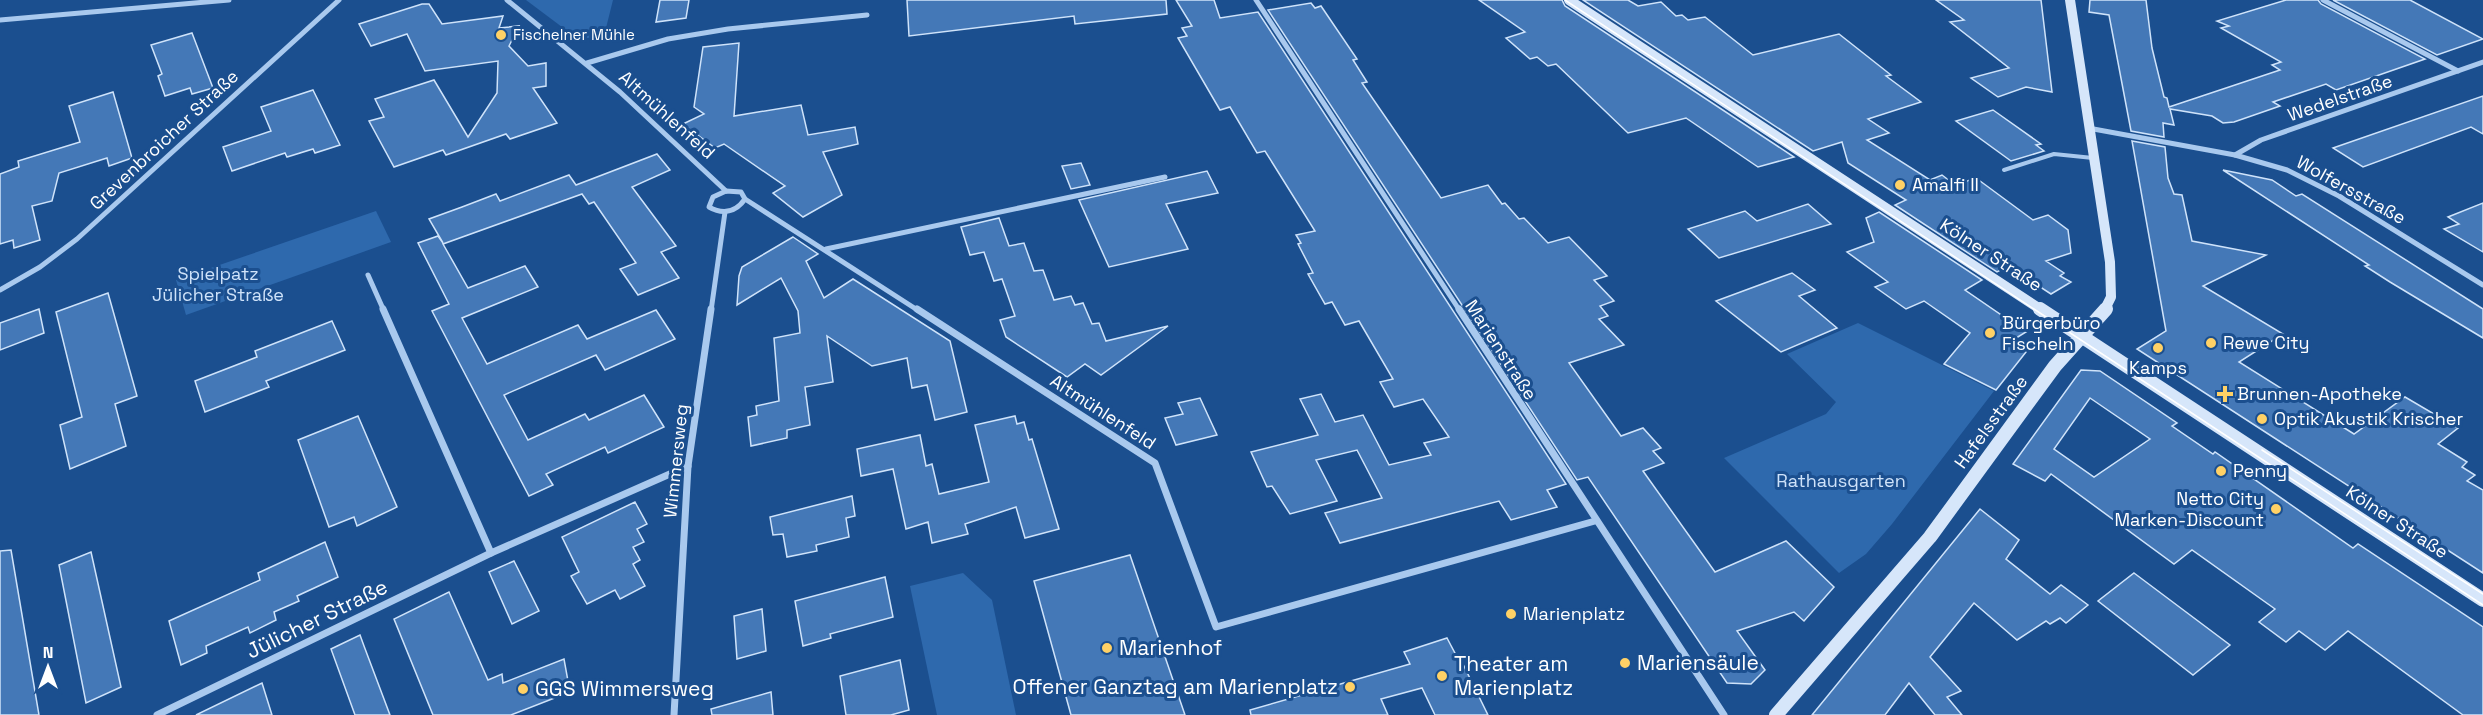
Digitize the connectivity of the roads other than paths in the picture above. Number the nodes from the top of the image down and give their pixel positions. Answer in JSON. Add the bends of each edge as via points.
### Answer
{"nodes":[{"id":1,"x":229,"y":0,"type":"edge"},
{"id":2,"x":339,"y":0,"type":"edge"},
{"id":3,"x":507,"y":0,"type":"edge"},
{"id":4,"x":1256,"y":0,"type":"edge"},
{"id":5,"x":1569,"y":0,"type":"edge"},
{"id":6,"x":2070,"y":0,"type":"edge"},
{"id":7,"x":2323,"y":0,"type":"edge"},
{"id":8,"x":867,"y":15,"type":"dead end"},
{"id":9,"x":0,"y":20,"type":"edge"},
{"id":10,"x":2483,"y":62,"type":"edge"},
{"id":11,"x":587,"y":63,"type":"junction"},
{"id":12,"x":2474,"y":65,"type":"junction"},
{"id":13,"x":2483,"y":69,"type":"edge"},
{"id":14,"x":2458,"y":71,"type":"junction"},
{"id":15,"x":2088,"y":128,"type":"junction"},
{"id":16,"x":2235,"y":155,"type":"junction"},
{"id":17,"x":2093,"y":158,"type":"junction"},
{"id":18,"x":2004,"y":170,"type":"dead end"},
{"id":19,"x":1165,"y":177,"type":"dead end"},
{"id":20,"x":726,"y":191,"type":"junction"},
{"id":21,"x":745,"y":199,"type":"junction"},
{"id":22,"x":725,"y":212,"type":"junction"},
{"id":23,"x":826,"y":249,"type":"junction"},
{"id":24,"x":368,"y":275,"type":"dead end"},
{"id":25,"x":2483,"y":285,"type":"edge"},
{"id":26,"x":0,"y":290,"type":"edge"},
{"id":27,"x":2081,"y":336,"type":"junction"},
{"id":28,"x":688,"y":466,"type":"junction"},
{"id":29,"x":1595,"y":520,"type":"junction"},
{"id":30,"x":491,"y":553,"type":"junction"},
{"id":31,"x":2483,"y":600,"type":"edge"},
{"id":32,"x":158,"y":715,"type":"edge"},
{"id":33,"x":674,"y":715,"type":"edge"},
{"id":34,"x":1724,"y":715,"type":"edge"},
{"id":35,"x":1776,"y":715,"type":"edge"}],
"edges":[{"from":1,"to":9,"type":"street"},
{"from":2,"to":26,"type":"street","name":"Grevenbroicher Straße","via":[[72,243],[22,280]]},
{"from":3,"to":11,"type":"street","name":"Altmühlenfeld"},
{"from":4,"to":29,"type":"street","name":"Marienstraße"},
{"from":5,"to":27,"type":"main road","name":"Kölner Straße"},
{"from":6,"to":15,"type":"main road","name":"Hafelsstraße"},
{"from":7,"to":14,"type":"street"},
{"from":8,"to":11,"type":"street","name":"Altmühlenfeld","via":[[669,39]]},
{"from":10,"to":12,"type":"street","name":"Wedelstraße"},
{"from":11,"to":20,"type":"street","name":"Altmühlenfeld","via":[[680,144]]},
{"from":12,"to":13,"type":"street"},
{"from":12,"to":14,"type":"street","name":"Wedelstraße"},
{"from":14,"to":16,"type":"street","name":"Wedelstraße","via":[[2262,140]]},
{"from":15,"to":16,"type":"street","name":"Wolfersstraße"},
{"from":15,"to":17,"type":"main road","name":"Hafelsstraße"},
{"from":16,"to":25,"type":"street","name":"Wolfersstraße","via":[[2306,178]]},
{"from":17,"to":18,"type":"lane","via":[[2054,154]]},
{"from":17,"to":27,"type":"main road","name":"Hafelsstraße","via":[[2111,297],[2106,309]]},
{"from":19,"to":23,"type":"street"},
{"from":20,"to":21,"type":"street","name":"Altmühlenfeld","via":[[741,192]]},
{"from":20,"to":22,"type":"street","via":[[715,195],[709,203],[713,210]]},
{"from":21,"to":22,"type":"street","via":[[738,208]]},
{"from":21,"to":23,"type":"street","name":"Altmühlenfeld"},
{"from":22,"to":28,"type":"street","name":"Wimmersweg"},
{"from":23,"to":29,"type":"street","name":"Altmühlenfeld","via":[[1155,463],[1216,627]]},
{"from":24,"to":30,"type":"street"},
{"from":27,"to":31,"type":"main road","name":"Kölner Straße"},
{"from":27,"to":35,"type":"main road","name":"Hafelsstraße","via":[[1930,537]]},
{"from":28,"to":30,"type":"street","name":"Jülicher Straße"},
{"from":28,"to":33,"type":"street","name":"Wimmersweg"},
{"from":29,"to":34,"type":"street","name":"Marienstraße"},
{"from":30,"to":32,"type":"street","name":"Jülicher Straße"}]}
